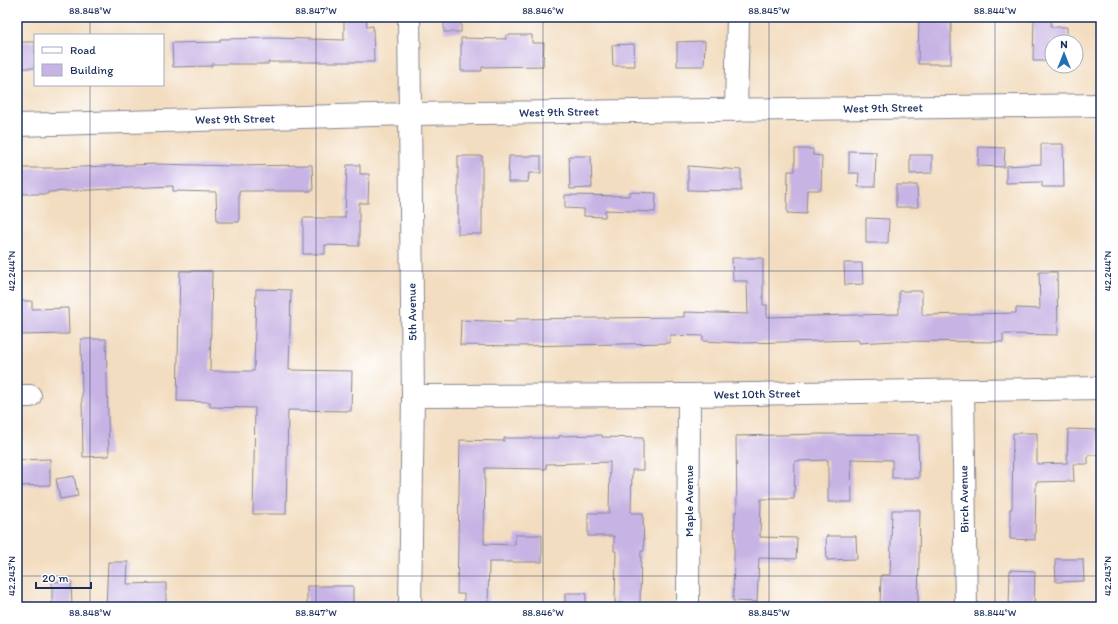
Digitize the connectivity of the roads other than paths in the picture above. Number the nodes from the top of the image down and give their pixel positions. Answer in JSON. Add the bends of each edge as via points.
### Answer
{"nodes":[{"id":1,"x":409,"y":17,"type":"edge"},
{"id":2,"x":738,"y":17,"type":"edge"},
{"id":3,"x":1101,"y":105,"type":"edge"},
{"id":4,"x":736,"y":110,"type":"junction"},
{"id":5,"x":409,"y":114,"type":"junction"},
{"id":6,"x":17,"y":125,"type":"edge"},
{"id":7,"x":1101,"y":388,"type":"edge"},
{"id":8,"x":963,"y":390,"type":"junction"},
{"id":9,"x":690,"y":395,"type":"junction"},
{"id":10,"x":413,"y":396,"type":"junction"},
{"id":11,"x":410,"y":607,"type":"edge"},
{"id":12,"x":688,"y":607,"type":"edge"},
{"id":13,"x":966,"y":607,"type":"edge"}],
"edges":[{"from":1,"to":5,"type":"street","name":"5th Avenue"},
{"from":2,"to":4,"type":"street"},
{"from":3,"to":4,"type":"street","name":"West 9th Street"},
{"from":4,"to":5,"type":"street","name":"West 9th Street"},
{"from":5,"to":6,"type":"street","name":"West 9th Street"},
{"from":5,"to":10,"type":"street","name":"5th Avenue"},
{"from":7,"to":8,"type":"street","name":"West 10th Street"},
{"from":8,"to":9,"type":"street","name":"West 10th Street"},
{"from":8,"to":13,"type":"street","name":"Birch Avenue"},
{"from":9,"to":10,"type":"street","name":"West 10th Street"},
{"from":9,"to":12,"type":"street","name":"Maple Avenue"},
{"from":10,"to":11,"type":"street","name":"5th Avenue"}]}
